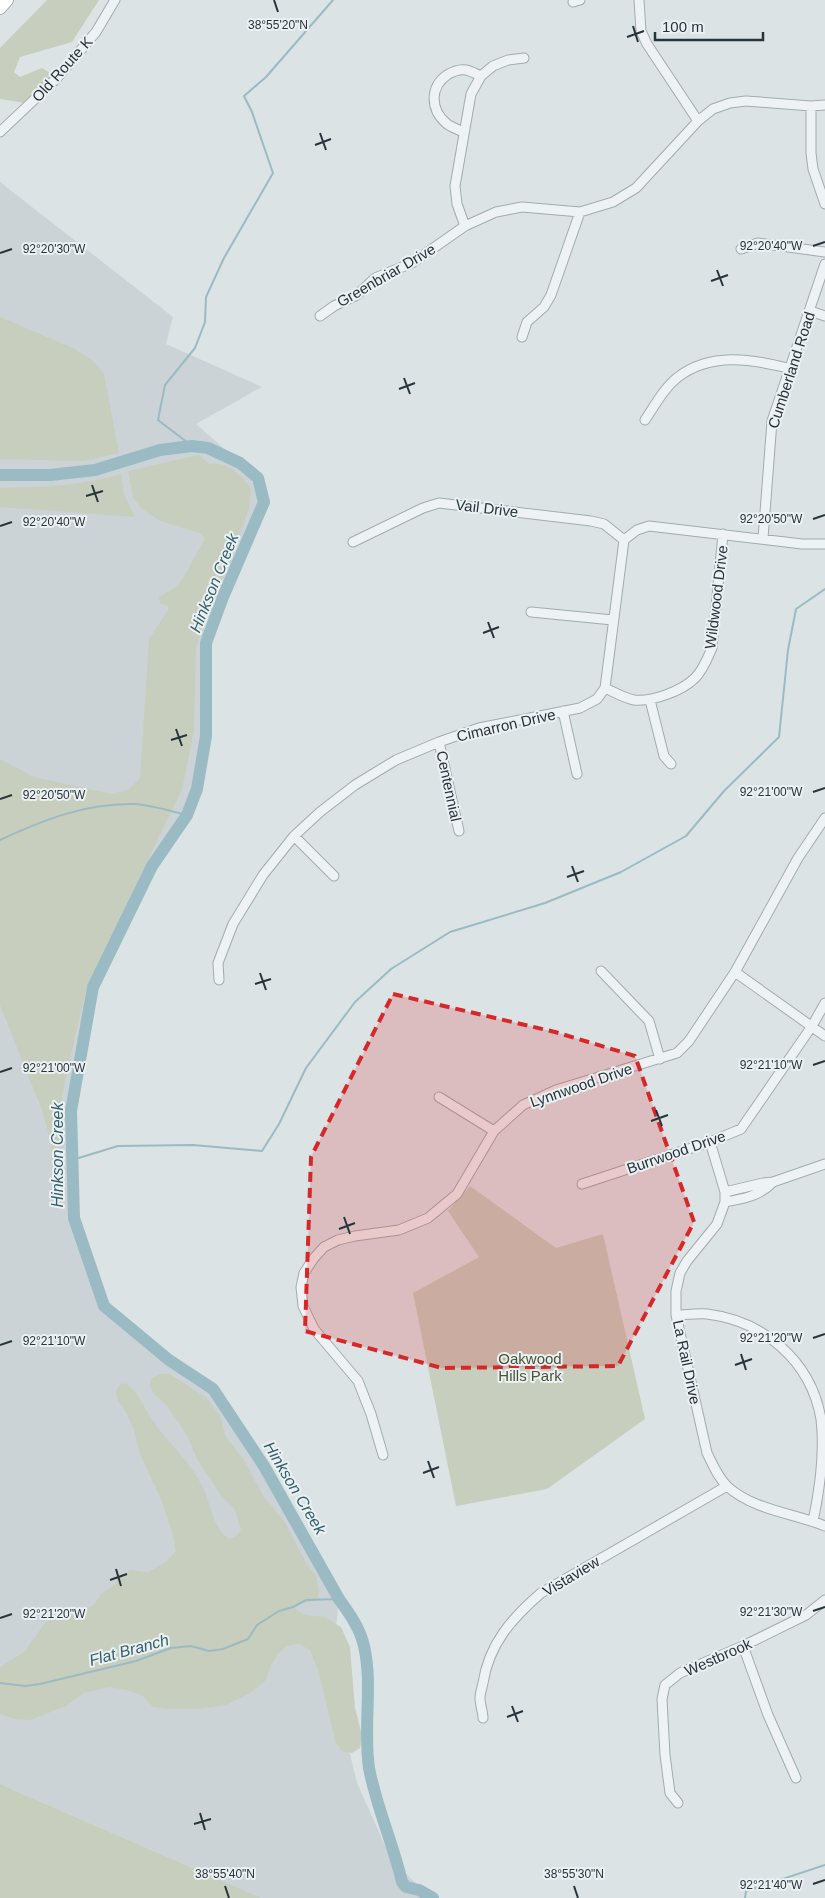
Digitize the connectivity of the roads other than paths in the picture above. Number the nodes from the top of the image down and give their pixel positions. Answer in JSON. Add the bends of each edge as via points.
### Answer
{"nodes":[{"id":1,"x":7,"y":0,"type":"edge"},
{"id":2,"x":115,"y":0,"type":"edge"},
{"id":3,"x":639,"y":0,"type":"edge"},
{"id":4,"x":0,"y":8,"type":"edge"},
{"id":5,"x":524,"y":58,"type":"dead end"},
{"id":6,"x":481,"y":76,"type":"junction"},
{"id":7,"x":825,"y":105,"type":"edge"},
{"id":8,"x":811,"y":106,"type":"junction"},
{"id":9,"x":698,"y":121,"type":"junction"},
{"id":10,"x":0,"y":132,"type":"edge"},
{"id":11,"x":463,"y":132,"type":"junction"},
{"id":12,"x":825,"y":204,"type":"edge"},
{"id":13,"x":580,"y":212,"type":"junction"},
{"id":14,"x":465,"y":226,"type":"junction"},
{"id":15,"x":741,"y":249,"type":"dead end"},
{"id":16,"x":825,"y":252,"type":"edge"},
{"id":17,"x":825,"y":264,"type":"edge"},
{"id":18,"x":810,"y":311,"type":"junction"},
{"id":19,"x":320,"y":316,"type":"dead end"},
{"id":20,"x":825,"y":316,"type":"edge"},
{"id":21,"x":522,"y":337,"type":"dead end"},
{"id":22,"x":788,"y":368,"type":"junction"},
{"id":23,"x":646,"y":420,"type":"dead end"},
{"id":24,"x":723,"y":534,"type":"junction"},
{"id":25,"x":763,"y":538,"type":"junction"},
{"id":26,"x":624,"y":540,"type":"junction"},
{"id":27,"x":353,"y":542,"type":"dead end"},
{"id":28,"x":825,"y":544,"type":"edge"},
{"id":29,"x":531,"y":612,"type":"dead end"},
{"id":30,"x":613,"y":620,"type":"junction"},
{"id":31,"x":605,"y":688,"type":"junction"},
{"id":32,"x":650,"y":700,"type":"junction"},
{"id":33,"x":563,"y":711,"type":"junction"},
{"id":34,"x":439,"y":742,"type":"junction"},
{"id":35,"x":671,"y":764,"type":"dead end"},
{"id":36,"x":577,"y":774,"type":"dead end"},
{"id":37,"x":825,"y":818,"type":"edge"},
{"id":38,"x":459,"y":831,"type":"dead end"},
{"id":39,"x":294,"y":836,"type":"junction"},
{"id":40,"x":334,"y":876,"type":"dead end"},
{"id":41,"x":601,"y":971,"type":"dead end"},
{"id":42,"x":735,"y":972,"type":"junction"},
{"id":43,"x":219,"y":980,"type":"dead end"},
{"id":44,"x":825,"y":1003,"type":"edge"},
{"id":45,"x":812,"y":1026,"type":"junction"},
{"id":46,"x":825,"y":1036,"type":"edge"},
{"id":47,"x":660,"y":1059,"type":"junction"},
{"id":48,"x":439,"y":1097,"type":"dead end"},
{"id":49,"x":494,"y":1131,"type":"junction"},
{"id":50,"x":710,"y":1142,"type":"junction"},
{"id":51,"x":825,"y":1164,"type":"edge"},
{"id":52,"x":773,"y":1182,"type":"junction"},
{"id":53,"x":582,"y":1184,"type":"dead end"},
{"id":54,"x":724,"y":1192,"type":"junction"},
{"id":55,"x":725,"y":1202,"type":"junction"},
{"id":56,"x":676,"y":1316,"type":"junction"},
{"id":57,"x":383,"y":1455,"type":"dead end"},
{"id":58,"x":727,"y":1486,"type":"junction"},
{"id":59,"x":813,"y":1521,"type":"junction"},
{"id":60,"x":825,"y":1526,"type":"edge"},
{"id":61,"x":825,"y":1600,"type":"edge"},
{"id":62,"x":743,"y":1646,"type":"junction"},
{"id":63,"x":484,"y":1718,"type":"dead end"},
{"id":64,"x":796,"y":1778,"type":"dead end"},
{"id":65,"x":678,"y":1803,"type":"dead end"}],
"edges":[{"from":1,"to":4,"type":"main road"},
{"from":2,"to":10,"type":"street","name":"Old Route K","via":[[96,32],[57,78]]},
{"from":3,"to":9,"type":"street","via":[[642,31],[647,44]]},
{"from":5,"to":6,"type":"street","via":[[493,66]]},
{"from":6,"to":11,"type":"street","via":[[471,94]]},
{"from":6,"to":11,"type":"street","via":[[465,70],[453,72],[435,89],[437,112],[446,123]]},
{"from":7,"to":8,"type":"street","name":"Greenbriar Drive"},
{"from":8,"to":9,"type":"street","name":"Greenbriar Drive","via":[[730,102],[713,109]]},
{"from":8,"to":12,"type":"street","via":[[813,169]]},
{"from":9,"to":13,"type":"street","name":"Greenbriar Drive","via":[[636,188],[613,202]]},
{"from":11,"to":14,"type":"street","via":[[456,186],[457,204]]},
{"from":13,"to":14,"type":"street","name":"Greenbriar Drive","via":[[522,207],[496,212]]},
{"from":13,"to":21,"type":"street","via":[[552,295],[527,322]]},
{"from":14,"to":19,"type":"street","name":"Greenbriar Drive","via":[[412,263],[375,278],[357,296]]},
{"from":15,"to":16,"type":"street","via":[[758,243]]},
{"from":17,"to":18,"type":"street","name":"Cumberland Road"},
{"from":18,"to":20,"type":"street"},
{"from":18,"to":22,"type":"street","name":"Cumberland Road"},
{"from":22,"to":23,"type":"street","via":[[740,359],[699,365],[678,377]]},
{"from":22,"to":25,"type":"street","name":"Cumberland Road","via":[[772,421]]},
{"from":24,"to":25,"type":"street"},
{"from":24,"to":26,"type":"street","via":[[649,526]]},
{"from":24,"to":32,"type":"street","name":"Wildwood Drive","via":[[712,648],[705,664],[694,679],[675,691]]},
{"from":25,"to":28,"type":"street"},
{"from":26,"to":27,"type":"street","name":"Vail Drive","via":[[604,524],[591,520],[439,503]]},
{"from":26,"to":30,"type":"street"},
{"from":29,"to":30,"type":"street"},
{"from":30,"to":31,"type":"street"},
{"from":31,"to":32,"type":"street","name":"Wildwood Drive","via":[[632,700]]},
{"from":31,"to":33,"type":"street","name":"Cimarron Drive","via":[[597,699],[580,708]]},
{"from":32,"to":35,"type":"street","via":[[664,756]]},
{"from":33,"to":34,"type":"street","name":"Cimarron Drive","via":[[479,728]]},
{"from":33,"to":36,"type":"street"},
{"from":34,"to":38,"type":"street","name":"Centennial"},
{"from":34,"to":39,"type":"street","name":"Cimarron Drive","via":[[396,760],[355,785]]},
{"from":37,"to":42,"type":"street","name":"Lynnwood Drive","via":[[794,865]]},
{"from":39,"to":40,"type":"street"},
{"from":39,"to":43,"type":"street","name":"Cimarron Drive","via":[[263,875],[233,924],[218,963]]},
{"from":41,"to":47,"type":"street","via":[[648,1021]]},
{"from":42,"to":45,"type":"street"},
{"from":42,"to":47,"type":"street","name":"Lynnwood Drive","via":[[689,1042],[677,1053]]},
{"from":44,"to":45,"type":"street","name":"Burrwood Drive"},
{"from":45,"to":46,"type":"street"},
{"from":45,"to":50,"type":"street","name":"Burrwood Drive","via":[[741,1130]]},
{"from":47,"to":49,"type":"street","name":"Lynnwood Drive","via":[[542,1096],[523,1105]]},
{"from":48,"to":49,"type":"street"},
{"from":49,"to":57,"type":"street","name":"Lynnwood Drive","via":[[457,1194],[428,1218],[399,1230],[338,1240],[324,1247],[304,1273],[301,1287],[307,1317],[358,1381]]},
{"from":50,"to":53,"type":"street","name":"Burrwood Drive"},
{"from":50,"to":54,"type":"street","name":"La Rail Drive"},
{"from":51,"to":52,"type":"street"},
{"from":52,"to":54,"type":"street"},
{"from":52,"to":55,"type":"street","via":[[753,1195]]},
{"from":54,"to":55,"type":"street","name":"La Rail Drive"},
{"from":55,"to":56,"type":"street","name":"La Rail Drive","via":[[717,1224],[680,1272]]},
{"from":56,"to":58,"type":"street","name":"La Rail Drive","via":[[703,1438],[716,1470]]},
{"from":56,"to":59,"type":"street","via":[[705,1313],[747,1324],[780,1344],[801,1369],[817,1403],[821,1421],[821,1482]]},
{"from":58,"to":59,"type":"street","name":"La Rail Drive","via":[[753,1503]]},
{"from":58,"to":63,"type":"street","name":"Vistaview","via":[[541,1593],[522,1610],[492,1650],[480,1698]]},
{"from":59,"to":60,"type":"street","name":"La Rail Drive"},
{"from":61,"to":62,"type":"street","name":"Westbrook","via":[[806,1614]]},
{"from":62,"to":64,"type":"street","via":[[768,1715]]},
{"from":62,"to":65,"type":"street","name":"Westbrook","via":[[680,1673],[665,1685],[662,1700],[665,1755],[670,1793]]}]}
